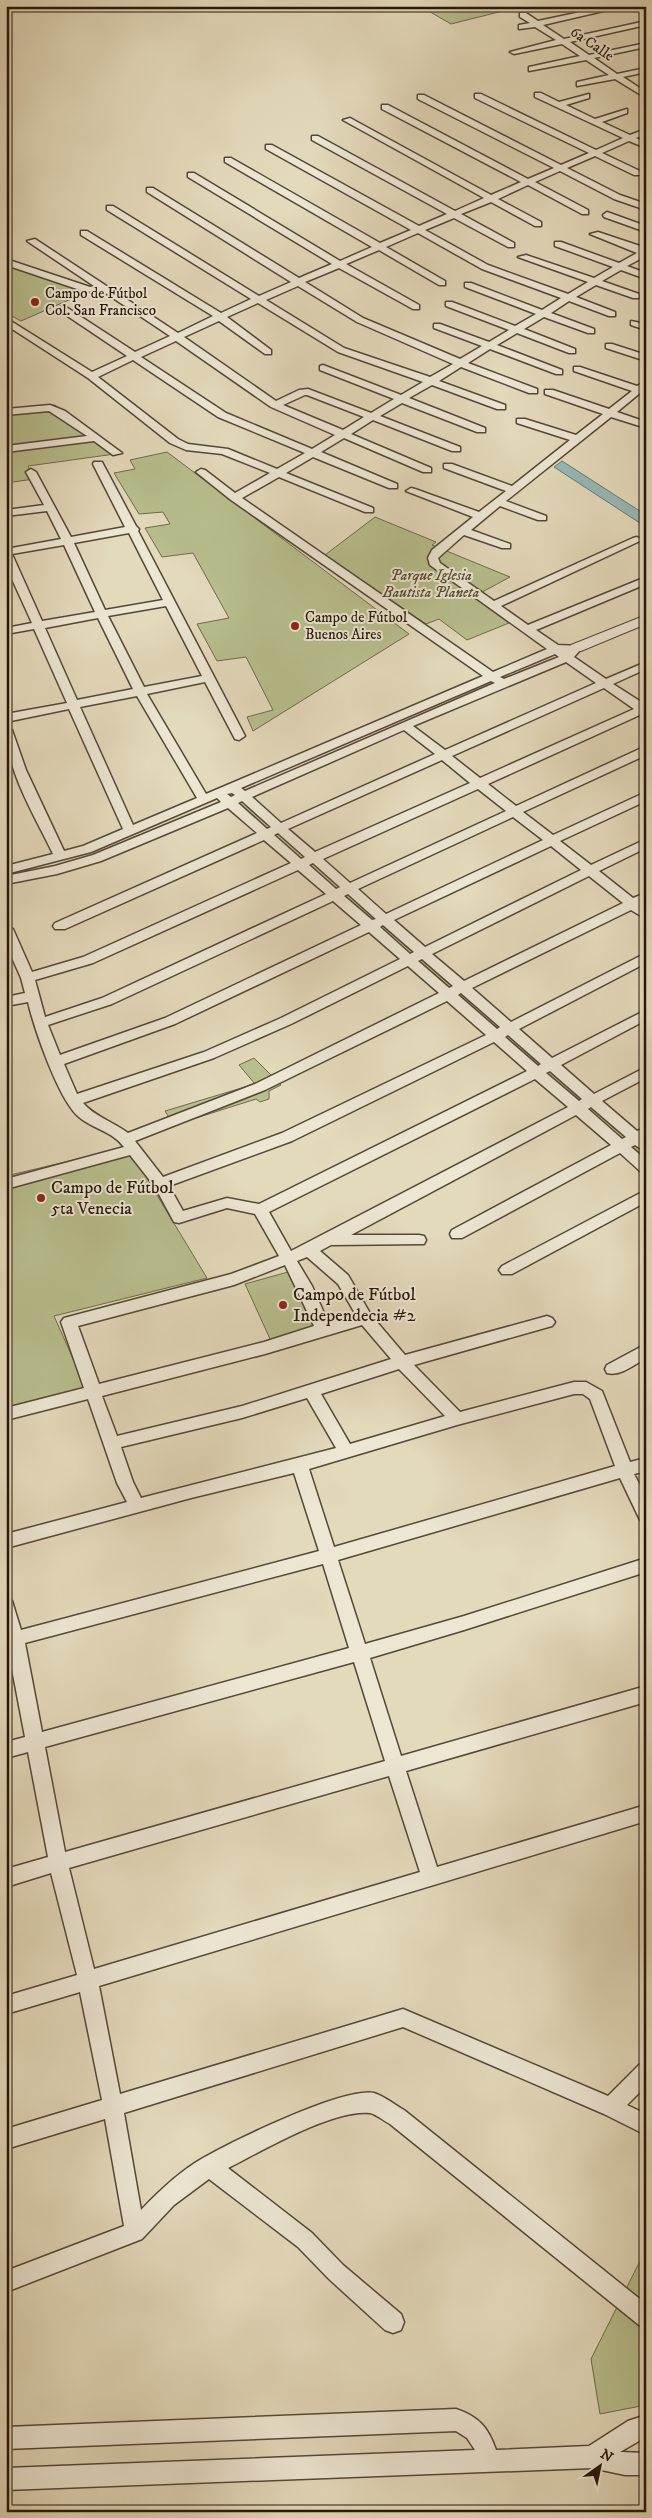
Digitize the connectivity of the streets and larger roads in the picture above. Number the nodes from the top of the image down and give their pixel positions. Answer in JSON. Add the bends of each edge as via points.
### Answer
{"nodes":[{"id":1,"x":572,"y":6,"type":"edge"},
{"id":2,"x":621,"y":6,"type":"edge"},
{"id":3,"x":637,"y":6,"type":"edge"},
{"id":4,"x":646,"y":12,"type":"edge"},
{"id":5,"x":584,"y":14,"type":"junction"},
{"id":6,"x":523,"y":15,"type":"dead end"},
{"id":7,"x":646,"y":23,"type":"edge"},
{"id":8,"x":537,"y":24,"type":"junction"},
{"id":9,"x":522,"y":27,"type":"dead end"},
{"id":10,"x":610,"y":31,"type":"junction"},
{"id":11,"x":563,"y":41,"type":"junction"},
{"id":12,"x":646,"y":45,"type":"edge"},
{"id":13,"x":636,"y":47,"type":"junction"},
{"id":14,"x":514,"y":52,"type":"dead end"},
{"id":15,"x":646,"y":53,"type":"edge"},
{"id":16,"x":587,"y":57,"type":"junction"},
{"id":17,"x":532,"y":69,"type":"dead end"},
{"id":18,"x":646,"y":70,"type":"edge"},
{"id":19,"x":616,"y":76,"type":"junction"},
{"id":20,"x":580,"y":84,"type":"dead end"},
{"id":21,"x":538,"y":95,"type":"dead end"},
{"id":22,"x":645,"y":95,"type":"edge"},
{"id":23,"x":421,"y":96,"type":"dead end"},
{"id":24,"x":478,"y":96,"type":"dead end"},
{"id":25,"x":586,"y":96,"type":"dead end"},
{"id":26,"x":561,"y":104,"type":"junction"},
{"id":27,"x":385,"y":107,"type":"dead end"},
{"id":28,"x":624,"y":111,"type":"dead end"},
{"id":29,"x":347,"y":120,"type":"dead end"},
{"id":30,"x":596,"y":121,"type":"junction"},
{"id":31,"x":646,"y":130,"type":"edge"},
{"id":32,"x":315,"y":138,"type":"dead end"},
{"id":33,"x":630,"y":138,"type":"junction"},
{"id":34,"x":646,"y":146,"type":"edge"},
{"id":35,"x":269,"y":147,"type":"dead end"},
{"id":36,"x":596,"y":152,"type":"junction"},
{"id":37,"x":228,"y":160,"type":"dead end"},
{"id":38,"x":560,"y":168,"type":"junction"},
{"id":39,"x":636,"y":173,"type":"dead end"},
{"id":40,"x":190,"y":174,"type":"dead end"},
{"id":41,"x":526,"y":184,"type":"junction"},
{"id":42,"x":150,"y":190,"type":"dead end"},
{"id":43,"x":491,"y":198,"type":"junction"},
{"id":44,"x":646,"y":207,"type":"edge"},
{"id":45,"x":110,"y":208,"type":"dead end"},
{"id":46,"x":584,"y":212,"type":"dead end"},
{"id":47,"x":456,"y":214,"type":"junction"},
{"id":48,"x":607,"y":215,"type":"dead end"},
{"id":49,"x":538,"y":224,"type":"dead end"},
{"id":50,"x":646,"y":229,"type":"edge"},
{"id":51,"x":417,"y":231,"type":"junction"},
{"id":52,"x":84,"y":233,"type":"dead end"},
{"id":53,"x":594,"y":234,"type":"dead end"},
{"id":54,"x":32,"y":241,"type":"dead end"},
{"id":55,"x":558,"y":244,"type":"dead end"},
{"id":56,"x":511,"y":245,"type":"dead end"},
{"id":57,"x":378,"y":248,"type":"junction"},
{"id":58,"x":645,"y":252,"type":"edge"},
{"id":59,"x":523,"y":257,"type":"dead end"},
{"id":60,"x":6,"y":262,"type":"edge"},
{"id":61,"x":339,"y":264,"type":"junction"},
{"id":62,"x":620,"y":267,"type":"junction"},
{"id":63,"x":646,"y":276,"type":"edge"},
{"id":64,"x":299,"y":281,"type":"junction"},
{"id":65,"x":596,"y":281,"type":"junction"},
{"id":66,"x":442,"y":283,"type":"dead end"},
{"id":67,"x":468,"y":285,"type":"dead end"},
{"id":68,"x":104,"y":288,"type":"junction"},
{"id":69,"x":636,"y":296,"type":"dead end"},
{"id":70,"x":568,"y":297,"type":"junction"},
{"id":71,"x":259,"y":298,"type":"junction"},
{"id":72,"x":449,"y":304,"type":"dead end"},
{"id":73,"x":416,"y":307,"type":"dead end"},
{"id":74,"x":63,"y":309,"type":"dead end"},
{"id":75,"x":541,"y":313,"type":"junction"},
{"id":76,"x":612,"y":314,"type":"dead end"},
{"id":77,"x":219,"y":316,"type":"junction"},
{"id":78,"x":6,"y":321,"type":"edge"},
{"id":79,"x":634,"y":323,"type":"dead end"},
{"id":80,"x":437,"y":326,"type":"dead end"},
{"id":81,"x":646,"y":327,"type":"edge"},
{"id":82,"x":514,"y":329,"type":"junction"},
{"id":83,"x":591,"y":331,"type":"dead end"},
{"id":84,"x":176,"y":336,"type":"junction"},
{"id":85,"x":487,"y":345,"type":"junction"},
{"id":86,"x":608,"y":346,"type":"dead end"},
{"id":87,"x":572,"y":351,"type":"dead end"},
{"id":88,"x":268,"y":352,"type":"dead end"},
{"id":89,"x":133,"y":356,"type":"junction"},
{"id":90,"x":646,"y":358,"type":"edge"},
{"id":91,"x":460,"y":363,"type":"junction"},
{"id":92,"x":324,"y":368,"type":"dead end"},
{"id":93,"x":577,"y":369,"type":"dead end"},
{"id":94,"x":559,"y":372,"type":"dead end"},
{"id":95,"x":91,"y":376,"type":"junction"},
{"id":96,"x":431,"y":381,"type":"junction"},
{"id":97,"x":644,"y":389,"type":"edge"},
{"id":98,"x":533,"y":391,"type":"dead end"},
{"id":99,"x":549,"y":392,"type":"dead end"},
{"id":100,"x":400,"y":398,"type":"junction"},
{"id":101,"x":275,"y":405,"type":"junction"},
{"id":102,"x":501,"y":408,"type":"dead end"},
{"id":103,"x":6,"y":412,"type":"edge"},
{"id":104,"x":610,"y":413,"type":"junction"},
{"id":105,"x":371,"y":416,"type":"junction"},
{"id":106,"x":521,"y":421,"type":"dead end"},
{"id":107,"x":646,"y":425,"type":"edge"},
{"id":108,"x":481,"y":430,"type":"dead end"},
{"id":109,"x":344,"y":434,"type":"junction"},
{"id":110,"x":96,"y":438,"type":"junction"},
{"id":111,"x":577,"y":439,"type":"junction"},
{"id":112,"x":6,"y":449,"type":"edge"},
{"id":113,"x":456,"y":449,"type":"dead end"},
{"id":114,"x":312,"y":453,"type":"junction"},
{"id":115,"x":117,"y":454,"type":"dead end"},
{"id":116,"x":98,"y":464,"type":"dead end"},
{"id":117,"x":448,"y":466,"type":"dead end"},
{"id":118,"x":427,"y":470,"type":"dead end"},
{"id":119,"x":31,"y":472,"type":"dead end"},
{"id":120,"x":201,"y":472,"type":"dead end"},
{"id":121,"x":280,"y":473,"type":"junction"},
{"id":122,"x":393,"y":486,"type":"dead end"},
{"id":123,"x":513,"y":490,"type":"junction"},
{"id":124,"x":411,"y":491,"type":"dead end"},
{"id":125,"x":235,"y":498,"type":"junction"},
{"id":126,"x":498,"y":502,"type":"junction"},
{"id":127,"x":49,"y":508,"type":"junction"},
{"id":128,"x":369,"y":510,"type":"dead end"},
{"id":129,"x":6,"y":514,"type":"edge"},
{"id":130,"x":480,"y":516,"type":"junction"},
{"id":131,"x":542,"y":518,"type":"dead end"},
{"id":132,"x":134,"y":530,"type":"junction"},
{"id":133,"x":462,"y":530,"type":"junction"},
{"id":134,"x":637,"y":540,"type":"dead end"},
{"id":135,"x":68,"y":541,"type":"junction"},
{"id":136,"x":506,"y":546,"type":"dead end"},
{"id":137,"x":6,"y":553,"type":"edge"},
{"id":138,"x":646,"y":580,"type":"edge"},
{"id":139,"x":171,"y":602,"type":"junction"},
{"id":140,"x":494,"y":605,"type":"junction"},
{"id":141,"x":101,"y":614,"type":"junction"},
{"id":142,"x":646,"y":619,"type":"edge"},
{"id":143,"x":37,"y":625,"type":"junction"},
{"id":144,"x":528,"y":629,"type":"junction"},
{"id":145,"x":6,"y":631,"type":"edge"},
{"id":146,"x":556,"y":649,"type":"junction"},
{"id":147,"x":572,"y":653,"type":"junction"},
{"id":148,"x":646,"y":665,"type":"edge"},
{"id":149,"x":493,"y":676,"type":"junction"},
{"id":150,"x":209,"y":678,"type":"junction"},
{"id":151,"x":503,"y":684,"type":"junction"},
{"id":152,"x":606,"y":684,"type":"junction"},
{"id":153,"x":140,"y":691,"type":"junction"},
{"id":154,"x":72,"y":705,"type":"junction"},
{"id":155,"x":645,"y":710,"type":"edge"},
{"id":156,"x":6,"y":718,"type":"edge"},
{"id":157,"x":404,"y":726,"type":"junction"},
{"id":158,"x":6,"y":730,"type":"edge"},
{"id":159,"x":239,"y":736,"type":"dead end"},
{"id":160,"x":646,"y":750,"type":"edge"},
{"id":161,"x":442,"y":755,"type":"junction"},
{"id":162,"x":479,"y":783,"type":"junction"},
{"id":163,"x":238,"y":792,"type":"junction"},
{"id":164,"x":646,"y":796,"type":"edge"},
{"id":165,"x":224,"y":798,"type":"junction"},
{"id":166,"x":204,"y":800,"type":"junction"},
{"id":167,"x":516,"y":811,"type":"junction"},
{"id":168,"x":279,"y":828,"type":"junction"},
{"id":169,"x":130,"y":832,"type":"junction"},
{"id":170,"x":265,"y":835,"type":"junction"},
{"id":171,"x":551,"y":841,"type":"junction"},
{"id":172,"x":646,"y":843,"type":"edge"},
{"id":173,"x":61,"y":857,"type":"junction"},
{"id":174,"x":315,"y":859,"type":"junction"},
{"id":175,"x":300,"y":866,"type":"junction"},
{"id":176,"x":6,"y":870,"type":"edge"},
{"id":177,"x":588,"y":870,"type":"junction"},
{"id":178,"x":6,"y":880,"type":"edge"},
{"id":179,"x":349,"y":889,"type":"junction"},
{"id":180,"x":335,"y":896,"type":"junction"},
{"id":181,"x":646,"y":897,"type":"edge"},
{"id":182,"x":631,"y":904,"type":"junction"},
{"id":183,"x":646,"y":915,"type":"edge"},
{"id":184,"x":385,"y":920,"type":"junction"},
{"id":185,"x":60,"y":926,"type":"dead end"},
{"id":186,"x":371,"y":927,"type":"junction"},
{"id":187,"x":6,"y":929,"type":"edge"},
{"id":188,"x":10,"y":950,"type":"edge"},
{"id":189,"x":422,"y":952,"type":"junction"},
{"id":190,"x":646,"y":957,"type":"edge"},
{"id":191,"x":408,"y":960,"type":"junction"},
{"id":192,"x":28,"y":978,"type":"junction"},
{"id":193,"x":462,"y":987,"type":"junction"},
{"id":194,"x":448,"y":994,"type":"junction"},
{"id":195,"x":32,"y":996,"type":"junction"},
{"id":196,"x":6,"y":1002,"type":"edge"},
{"id":197,"x":646,"y":1014,"type":"edge"},
{"id":198,"x":40,"y":1023,"type":"junction"},
{"id":199,"x":510,"y":1028,"type":"junction"},
{"id":200,"x":495,"y":1036,"type":"junction"},
{"id":201,"x":55,"y":1062,"type":"junction"},
{"id":202,"x":552,"y":1064,"type":"junction"},
{"id":203,"x":537,"y":1072,"type":"junction"},
{"id":204,"x":646,"y":1072,"type":"edge"},
{"id":205,"x":593,"y":1100,"type":"junction"},
{"id":206,"x":73,"y":1101,"type":"junction"},
{"id":207,"x":578,"y":1108,"type":"junction"},
{"id":208,"x":642,"y":1139,"type":"edge"},
{"id":209,"x":130,"y":1144,"type":"junction"},
{"id":210,"x":621,"y":1146,"type":"junction"},
{"id":211,"x":646,"y":1168,"type":"edge"},
{"id":212,"x":6,"y":1184,"type":"edge"},
{"id":213,"x":160,"y":1184,"type":"junction"},
{"id":214,"x":646,"y":1195,"type":"edge"},
{"id":215,"x":260,"y":1210,"type":"junction"},
{"id":216,"x":457,"y":1234,"type":"dead end"},
{"id":217,"x":328,"y":1240,"type":"junction"},
{"id":218,"x":419,"y":1240,"type":"dead end"},
{"id":219,"x":309,"y":1250,"type":"junction"},
{"id":220,"x":288,"y":1259,"type":"junction"},
{"id":221,"x":507,"y":1270,"type":"dead end"},
{"id":222,"x":365,"y":1318,"type":"junction"},
{"id":223,"x":547,"y":1322,"type":"dead end"},
{"id":224,"x":324,"y":1329,"type":"junction"},
{"id":225,"x":646,"y":1350,"type":"edge"},
{"id":226,"x":402,"y":1362,"type":"junction"},
{"id":227,"x":613,"y":1369,"type":"dead end"},
{"id":228,"x":311,"y":1391,"type":"junction"},
{"id":229,"x":95,"y":1393,"type":"junction"},
{"id":230,"x":6,"y":1414,"type":"edge"},
{"id":231,"x":456,"y":1419,"type":"junction"},
{"id":232,"x":112,"y":1443,"type":"junction"},
{"id":233,"x":346,"y":1451,"type":"junction"},
{"id":234,"x":646,"y":1464,"type":"edge"},
{"id":235,"x":300,"y":1465,"type":"junction"},
{"id":236,"x":625,"y":1471,"type":"junction"},
{"id":237,"x":136,"y":1506,"type":"junction"},
{"id":238,"x":646,"y":1515,"type":"edge"},
{"id":239,"x":6,"y":1541,"type":"edge"},
{"id":240,"x":328,"y":1556,"type":"junction"},
{"id":241,"x":646,"y":1565,"type":"edge"},
{"id":242,"x":6,"y":1606,"type":"edge"},
{"id":243,"x":11,"y":1639,"type":"edge"},
{"id":244,"x":360,"y":1653,"type":"junction"},
{"id":245,"x":646,"y":1694,"type":"edge"},
{"id":246,"x":34,"y":1741,"type":"junction"},
{"id":247,"x":6,"y":1750,"type":"edge"},
{"id":248,"x":397,"y":1765,"type":"junction"},
{"id":249,"x":646,"y":1812,"type":"edge"},
{"id":250,"x":58,"y":1863,"type":"junction"},
{"id":251,"x":430,"y":1876,"type":"junction"},
{"id":252,"x":6,"y":1878,"type":"edge"},
{"id":253,"x":88,"y":1982,"type":"junction"},
{"id":254,"x":6,"y":2006,"type":"edge"},
{"id":255,"x":646,"y":2072,"type":"edge"},
{"id":256,"x":113,"y":2107,"type":"junction"},
{"id":257,"x":611,"y":2107,"type":"junction"},
{"id":258,"x":646,"y":2125,"type":"edge"},
{"id":259,"x":6,"y":2139,"type":"edge"},
{"id":260,"x":209,"y":2166,"type":"junction"},
{"id":261,"x":135,"y":2232,"type":"junction"},
{"id":262,"x":6,"y":2282,"type":"edge"},
{"id":263,"x":646,"y":2318,"type":"edge"},
{"id":264,"x":392,"y":2322,"type":"dead end"},
{"id":265,"x":646,"y":2426,"type":"edge"},
{"id":266,"x":6,"y":2438,"type":"edge"},
{"id":267,"x":592,"y":2457,"type":"junction"},
{"id":268,"x":490,"y":2460,"type":"junction"},
{"id":269,"x":646,"y":2464,"type":"edge"},
{"id":270,"x":6,"y":2479,"type":"edge"}],
"edges":[{"from":1,"to":5,"type":"street"},
{"from":2,"to":5,"type":"street"},
{"from":3,"to":4,"type":"street"},
{"from":5,"to":8,"type":"street"},
{"from":5,"to":10,"type":"street"},
{"from":6,"to":8,"type":"street","name":"6a Calle"},
{"from":7,"to":10,"type":"street"},
{"from":8,"to":9,"type":"street"},
{"from":8,"to":11,"type":"street","name":"6a Calle"},
{"from":10,"to":11,"type":"street"},
{"from":10,"to":13,"type":"street"},
{"from":11,"to":14,"type":"street"},
{"from":11,"to":16,"type":"street","name":"6a Calle"},
{"from":12,"to":13,"type":"street"},
{"from":13,"to":15,"type":"street"},
{"from":13,"to":16,"type":"street"},
{"from":16,"to":17,"type":"street"},
{"from":16,"to":19,"type":"street","name":"6a Calle"},
{"from":18,"to":19,"type":"street"},
{"from":19,"to":20,"type":"street"},
{"from":19,"to":22,"type":"street","name":"6a Calle"},
{"from":21,"to":26,"type":"street"},
{"from":23,"to":38,"type":"street"},
{"from":24,"to":36,"type":"street"},
{"from":25,"to":26,"type":"street"},
{"from":26,"to":30,"type":"street"},
{"from":27,"to":41,"type":"street"},
{"from":28,"to":30,"type":"street"},
{"from":29,"to":43,"type":"street"},
{"from":30,"to":33,"type":"street"},
{"from":31,"to":33,"type":"street"},
{"from":32,"to":47,"type":"street"},
{"from":33,"to":34,"type":"street"},
{"from":33,"to":36,"type":"street"},
{"from":35,"to":51,"type":"street"},
{"from":36,"to":38,"type":"street"},
{"from":36,"to":39,"type":"street"},
{"from":37,"to":57,"type":"street"},
{"from":38,"to":41,"type":"street"},
{"from":38,"to":44,"type":"street","via":[[617,197]]},
{"from":40,"to":61,"type":"street"},
{"from":41,"to":43,"type":"street"},
{"from":41,"to":46,"type":"street"},
{"from":42,"to":64,"type":"street"},
{"from":43,"to":47,"type":"street"},
{"from":43,"to":49,"type":"street"},
{"from":45,"to":71,"type":"street"},
{"from":47,"to":51,"type":"street"},
{"from":47,"to":56,"type":"street"},
{"from":48,"to":50,"type":"street"},
{"from":51,"to":57,"type":"street"},
{"from":51,"to":70,"type":"street","via":[[484,267]]},
{"from":52,"to":77,"type":"street"},
{"from":53,"to":58,"type":"street"},
{"from":54,"to":68,"type":"street"},
{"from":55,"to":62,"type":"street"},
{"from":57,"to":61,"type":"street"},
{"from":57,"to":66,"type":"street"},
{"from":58,"to":62,"type":"street"},
{"from":59,"to":65,"type":"street"},
{"from":60,"to":68,"type":"street","via":[[89,290]]},
{"from":61,"to":64,"type":"street"},
{"from":61,"to":73,"type":"street"},
{"from":62,"to":63,"type":"street"},
{"from":62,"to":65,"type":"street"},
{"from":64,"to":71,"type":"street"},
{"from":64,"to":91,"type":"street","via":[[360,320]]},
{"from":65,"to":69,"type":"street"},
{"from":65,"to":70,"type":"street"},
{"from":67,"to":75,"type":"street"},
{"from":68,"to":84,"type":"street"},
{"from":70,"to":75,"type":"street"},
{"from":70,"to":76,"type":"street"},
{"from":71,"to":77,"type":"street"},
{"from":71,"to":96,"type":"street","via":[[341,350]]},
{"from":72,"to":82,"type":"street"},
{"from":74,"to":89,"type":"street"},
{"from":75,"to":82,"type":"street"},
{"from":75,"to":83,"type":"street"},
{"from":77,"to":84,"type":"street"},
{"from":77,"to":88,"type":"street"},
{"from":78,"to":95,"type":"street"},
{"from":79,"to":81,"type":"street"},
{"from":80,"to":85,"type":"street"},
{"from":82,"to":85,"type":"street"},
{"from":82,"to":87,"type":"street"},
{"from":84,"to":89,"type":"street"},
{"from":84,"to":101,"type":"street"},
{"from":85,"to":91,"type":"street"},
{"from":85,"to":94,"type":"street"},
{"from":86,"to":90,"type":"street"},
{"from":89,"to":95,"type":"street"},
{"from":89,"to":114,"type":"street","via":[[222,415]]},
{"from":91,"to":96,"type":"street"},
{"from":91,"to":98,"type":"street"},
{"from":92,"to":100,"type":"street"},
{"from":93,"to":97,"type":"street"},
{"from":95,"to":121,"type":"street","via":[[174,441],[186,447],[224,451]]},
{"from":96,"to":100,"type":"street"},
{"from":96,"to":102,"type":"street"},
{"from":97,"to":104,"type":"street"},
{"from":99,"to":104,"type":"street"},
{"from":100,"to":105,"type":"street"},
{"from":100,"to":108,"type":"street"},
{"from":101,"to":105,"type":"street","via":[[308,392]]},
{"from":101,"to":109,"type":"street"},
{"from":103,"to":110,"type":"street","via":[[50,408]]},
{"from":104,"to":107,"type":"street"},
{"from":104,"to":111,"type":"street"},
{"from":105,"to":109,"type":"street"},
{"from":105,"to":113,"type":"street"},
{"from":106,"to":111,"type":"street"},
{"from":109,"to":114,"type":"street"},
{"from":109,"to":118,"type":"street"},
{"from":110,"to":112,"type":"street"},
{"from":110,"to":115,"type":"street"},
{"from":111,"to":123,"type":"street"},
{"from":114,"to":121,"type":"street"},
{"from":114,"to":122,"type":"street"},
{"from":116,"to":132,"type":"street"},
{"from":117,"to":123,"type":"street"},
{"from":119,"to":127,"type":"street"},
{"from":120,"to":125,"type":"street"},
{"from":121,"to":125,"type":"street"},
{"from":121,"to":128,"type":"street"},
{"from":123,"to":126,"type":"street"},
{"from":124,"to":130,"type":"street"},
{"from":125,"to":149,"type":"street"},
{"from":126,"to":130,"type":"street"},
{"from":126,"to":131,"type":"street"},
{"from":127,"to":129,"type":"street"},
{"from":127,"to":135,"type":"street"},
{"from":130,"to":133,"type":"street"},
{"from":132,"to":135,"type":"street"},
{"from":132,"to":139,"type":"street"},
{"from":133,"to":136,"type":"street"},
{"from":133,"to":140,"type":"street","via":[[436,552],[433,562]]},
{"from":134,"to":140,"type":"street"},
{"from":135,"to":137,"type":"street"},
{"from":135,"to":141,"type":"street"},
{"from":137,"to":143,"type":"street"},
{"from":138,"to":144,"type":"street"},
{"from":139,"to":141,"type":"street"},
{"from":139,"to":150,"type":"street"},
{"from":140,"to":144,"type":"street"},
{"from":141,"to":143,"type":"street"},
{"from":141,"to":153,"type":"street"},
{"from":142,"to":147,"type":"street"},
{"from":143,"to":145,"type":"street"},
{"from":143,"to":154,"type":"street"},
{"from":144,"to":146,"type":"street"},
{"from":146,"to":147,"type":"street"},
{"from":146,"to":149,"type":"street"},
{"from":147,"to":151,"type":"street"},
{"from":147,"to":152,"type":"street"},
{"from":148,"to":152,"type":"street"},
{"from":149,"to":151,"type":"street"},
{"from":149,"to":163,"type":"street"},
{"from":150,"to":153,"type":"street"},
{"from":150,"to":159,"type":"street"},
{"from":151,"to":157,"type":"street"},
{"from":152,"to":155,"type":"street"},
{"from":152,"to":161,"type":"street"},
{"from":153,"to":154,"type":"street"},
{"from":153,"to":166,"type":"street"},
{"from":154,"to":156,"type":"street"},
{"from":154,"to":169,"type":"street"},
{"from":155,"to":162,"type":"street"},
{"from":157,"to":161,"type":"street"},
{"from":157,"to":163,"type":"street"},
{"from":158,"to":173,"type":"street","via":[[20,770]]},
{"from":160,"to":167,"type":"street"},
{"from":161,"to":162,"type":"street"},
{"from":161,"to":168,"type":"street"},
{"from":162,"to":167,"type":"street"},
{"from":162,"to":174,"type":"street"},
{"from":163,"to":165,"type":"street"},
{"from":163,"to":168,"type":"street"},
{"from":164,"to":171,"type":"street"},
{"from":165,"to":166,"type":"street"},
{"from":165,"to":170,"type":"street"},
{"from":165,"to":178,"type":"street","via":[[98,858]]},
{"from":166,"to":169,"type":"street"},
{"from":167,"to":171,"type":"street"},
{"from":167,"to":179,"type":"street"},
{"from":168,"to":170,"type":"street"},
{"from":168,"to":174,"type":"street"},
{"from":169,"to":173,"type":"street"},
{"from":170,"to":175,"type":"street"},
{"from":170,"to":185,"type":"street"},
{"from":171,"to":177,"type":"street"},
{"from":171,"to":184,"type":"street"},
{"from":172,"to":177,"type":"street"},
{"from":173,"to":176,"type":"street"},
{"from":174,"to":175,"type":"street"},
{"from":174,"to":179,"type":"street"},
{"from":175,"to":180,"type":"street"},
{"from":175,"to":192,"type":"street","via":[[88,960]]},
{"from":177,"to":182,"type":"street"},
{"from":177,"to":189,"type":"street"},
{"from":179,"to":180,"type":"street"},
{"from":179,"to":184,"type":"street"},
{"from":180,"to":186,"type":"street"},
{"from":180,"to":198,"type":"street","via":[[107,1001]]},
{"from":181,"to":182,"type":"street"},
{"from":182,"to":183,"type":"street"},
{"from":182,"to":193,"type":"street"},
{"from":184,"to":186,"type":"street"},
{"from":184,"to":189,"type":"street"},
{"from":186,"to":191,"type":"street"},
{"from":186,"to":201,"type":"street","via":[[170,1021]]},
{"from":187,"to":188,"type":"street"},
{"from":188,"to":192,"type":"street"},
{"from":189,"to":191,"type":"street"},
{"from":189,"to":193,"type":"street"},
{"from":190,"to":199,"type":"street"},
{"from":191,"to":194,"type":"street"},
{"from":191,"to":206,"type":"street","via":[[209,1055]]},
{"from":192,"to":195,"type":"street"},
{"from":193,"to":194,"type":"street"},
{"from":193,"to":199,"type":"street"},
{"from":194,"to":200,"type":"street"},
{"from":194,"to":209,"type":"street","via":[[260,1086]]},
{"from":195,"to":196,"type":"street"},
{"from":195,"to":198,"type":"street"},
{"from":197,"to":202,"type":"street"},
{"from":198,"to":201,"type":"street"},
{"from":199,"to":200,"type":"street"},
{"from":199,"to":202,"type":"street"},
{"from":200,"to":203,"type":"street"},
{"from":200,"to":213,"type":"street","via":[[287,1137]]},
{"from":201,"to":206,"type":"street"},
{"from":202,"to":203,"type":"street"},
{"from":202,"to":205,"type":"street"},
{"from":203,"to":207,"type":"street"},
{"from":203,"to":215,"type":"street"},
{"from":204,"to":205,"type":"street"},
{"from":205,"to":207,"type":"street"},
{"from":205,"to":208,"type":"street"},
{"from":206,"to":209,"type":"street","via":[[84,1114],[107,1125]]},
{"from":207,"to":210,"type":"street"},
{"from":207,"to":217,"type":"street"},
{"from":208,"to":210,"type":"street"},
{"from":209,"to":212,"type":"street"},
{"from":209,"to":213,"type":"street"},
{"from":210,"to":211,"type":"street"},
{"from":210,"to":216,"type":"street"},
{"from":213,"to":215,"type":"street","via":[[179,1218],[227,1203]]},
{"from":214,"to":221,"type":"street"},
{"from":215,"to":220,"type":"street"},
{"from":217,"to":218,"type":"street"},
{"from":217,"to":219,"type":"street"},
{"from":219,"to":220,"type":"street"},
{"from":219,"to":222,"type":"street","via":[[337,1270]]},
{"from":220,"to":224,"type":"street"},
{"from":220,"to":229,"type":"street","via":[[234,1279],[69,1322]]},
{"from":222,"to":224,"type":"street"},
{"from":222,"to":226,"type":"street"},
{"from":223,"to":226,"type":"street"},
{"from":224,"to":229,"type":"street"},
{"from":225,"to":227,"type":"street"},
{"from":226,"to":228,"type":"street"},
{"from":226,"to":231,"type":"street"},
{"from":228,"to":232,"type":"street","via":[[242,1412]]},
{"from":228,"to":233,"type":"street"},
{"from":229,"to":230,"type":"street"},
{"from":229,"to":232,"type":"street"},
{"from":231,"to":233,"type":"street"},
{"from":231,"to":236,"type":"street","via":[[574,1388],[586,1388],[596,1394]]},
{"from":232,"to":237,"type":"street"},
{"from":233,"to":235,"type":"street"},
{"from":234,"to":236,"type":"street"},
{"from":235,"to":237,"type":"street"},
{"from":235,"to":240,"type":"street"},
{"from":236,"to":238,"type":"street"},
{"from":236,"to":240,"type":"street"},
{"from":237,"to":239,"type":"street"},
{"from":240,"to":243,"type":"street"},
{"from":240,"to":244,"type":"street"},
{"from":241,"to":244,"type":"street"},
{"from":242,"to":243,"type":"street"},
{"from":243,"to":246,"type":"street"},
{"from":244,"to":246,"type":"street"},
{"from":244,"to":248,"type":"street"},
{"from":245,"to":248,"type":"street"},
{"from":246,"to":247,"type":"street"},
{"from":246,"to":250,"type":"street"},
{"from":248,"to":250,"type":"street"},
{"from":248,"to":251,"type":"street"},
{"from":249,"to":251,"type":"street"},
{"from":250,"to":252,"type":"street"},
{"from":250,"to":253,"type":"street"},
{"from":251,"to":253,"type":"street"},
{"from":253,"to":254,"type":"street"},
{"from":253,"to":256,"type":"street"},
{"from":255,"to":257,"type":"street"},
{"from":256,"to":257,"type":"street","via":[[403,2018]]},
{"from":256,"to":259,"type":"street"},
{"from":256,"to":261,"type":"street"},
{"from":257,"to":258,"type":"street"},
{"from":260,"to":261,"type":"street","via":[[166,2198]]},
{"from":260,"to":263,"type":"street","via":[[310,2118],[344,2106],[373,2103],[397,2116]]},
{"from":260,"to":264,"type":"street","via":[[305,2240]]},
{"from":261,"to":262,"type":"street"},
{"from":265,"to":267,"type":"street"},
{"from":266,"to":268,"type":"street","via":[[456,2420],[476,2428]]},
{"from":267,"to":268,"type":"street"},
{"from":267,"to":269,"type":"street","via":[[625,2464]]},
{"from":268,"to":270,"type":"street"}]}
